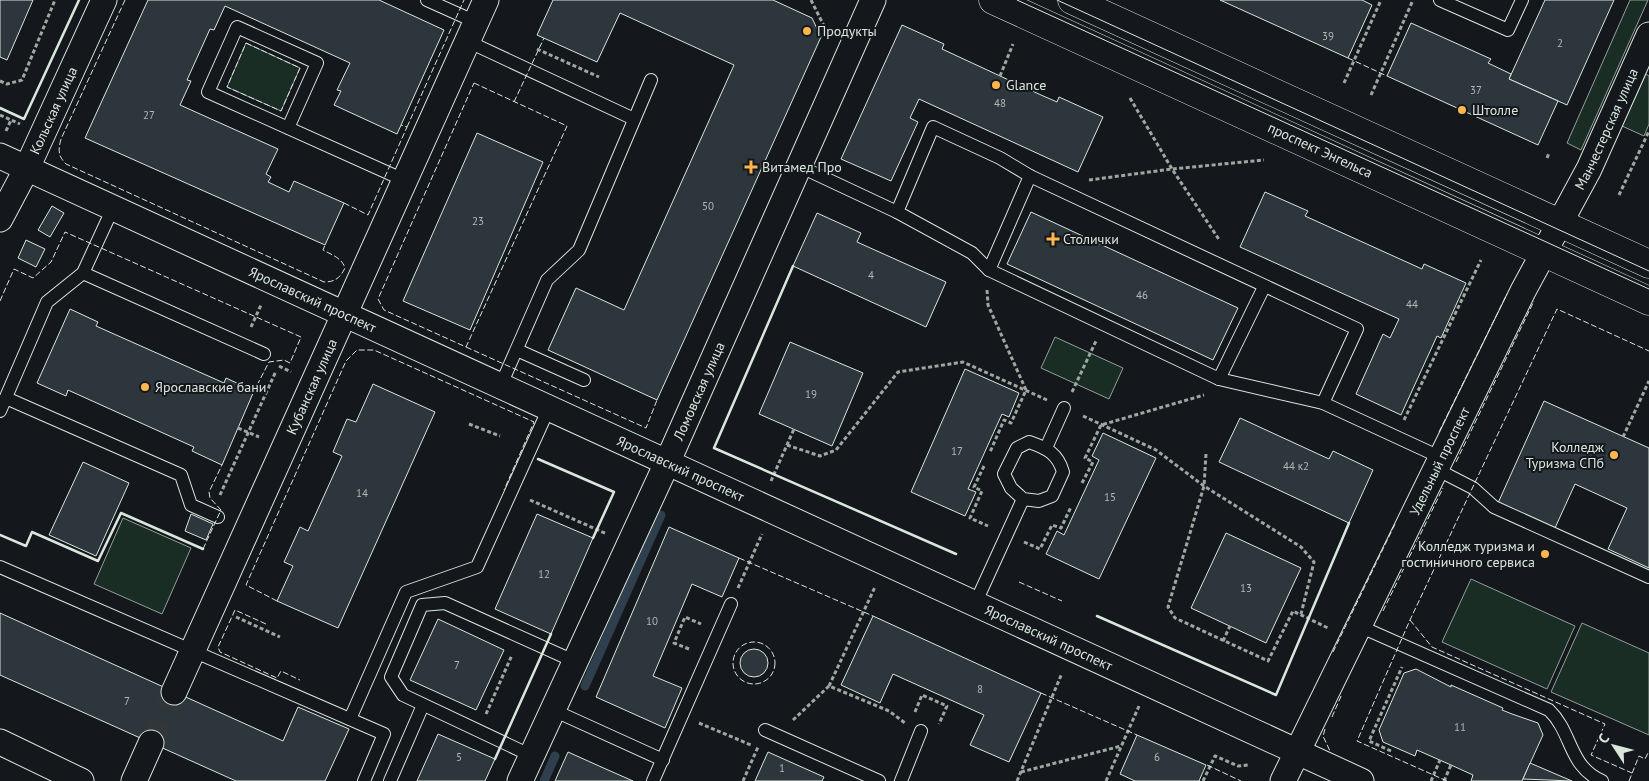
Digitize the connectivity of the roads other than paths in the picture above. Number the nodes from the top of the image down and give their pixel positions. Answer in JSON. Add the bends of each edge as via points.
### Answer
{"nodes":[{"id":1,"x":104,"y":0,"type":"edge"},
{"id":2,"x":427,"y":0,"type":"edge"},
{"id":3,"x":873,"y":0,"type":"edge"},
{"id":4,"x":993,"y":0,"type":"edge"},
{"id":5,"x":1072,"y":0,"type":"edge"},
{"id":6,"x":1440,"y":0,"type":"edge"},
{"id":7,"x":1522,"y":0,"type":"edge"},
{"id":8,"x":476,"y":21,"type":"edge"},
{"id":9,"x":1649,"y":35,"type":"edge"},
{"id":10,"x":651,"y":80,"type":"dead end"},
{"id":11,"x":634,"y":119,"type":"junction"},
{"id":12,"x":288,"y":128,"type":"junction"},
{"id":13,"x":0,"y":156,"type":"edge"},
{"id":14,"x":799,"y":166,"type":"junction"},
{"id":15,"x":27,"y":168,"type":"junction"},
{"id":16,"x":1030,"y":176,"type":"junction"},
{"id":17,"x":404,"y":180,"type":"junction"},
{"id":18,"x":113,"y":208,"type":"junction"},
{"id":19,"x":897,"y":212,"type":"junction"},
{"id":20,"x":0,"y":219,"type":"edge"},
{"id":21,"x":1560,"y":223,"type":"junction"},
{"id":22,"x":1544,"y":252,"type":"junction"},
{"id":23,"x":1649,"y":264,"type":"edge"},
{"id":24,"x":989,"y":270,"type":"junction"},
{"id":25,"x":83,"y":273,"type":"junction"},
{"id":26,"x":1264,"y":287,"type":"junction"},
{"id":27,"x":1649,"y":301,"type":"edge"},
{"id":28,"x":344,"y":315,"type":"junction"},
{"id":29,"x":517,"y":350,"type":"junction"},
{"id":30,"x":264,"y":354,"type":"dead end"},
{"id":31,"x":1218,"y":379,"type":"junction"},
{"id":32,"x":584,"y":380,"type":"dead end"},
{"id":33,"x":500,"y":387,"type":"junction"},
{"id":34,"x":6,"y":398,"type":"junction"},
{"id":35,"x":1323,"y":403,"type":"junction"},
{"id":36,"x":549,"y":408,"type":"junction"},
{"id":37,"x":1064,"y":408,"type":"road end"},
{"id":38,"x":0,"y":411,"type":"edge"},
{"id":39,"x":1046,"y":448,"type":"junction"},
{"id":40,"x":667,"y":463,"type":"junction"},
{"id":41,"x":1439,"y":464,"type":"junction"},
{"id":42,"x":1023,"y":499,"type":"junction"},
{"id":43,"x":218,"y":517,"type":"dead end"},
{"id":44,"x":0,"y":567,"type":"edge"},
{"id":45,"x":1649,"y":576,"type":"edge"},
{"id":46,"x":731,"y":604,"type":"road end"},
{"id":47,"x":975,"y":604,"type":"junction"},
{"id":48,"x":1359,"y":626,"type":"junction"},
{"id":49,"x":193,"y":651,"type":"junction"},
{"id":50,"x":576,"y":662,"type":"junction"},
{"id":51,"x":174,"y":692,"type":"tunnel mouth"},
{"id":52,"x":423,"y":705,"type":"junction"},
{"id":53,"x":554,"y":710,"type":"junction"},
{"id":54,"x":350,"y":719,"type":"junction"},
{"id":55,"x":915,"y":729,"type":"road end"},
{"id":56,"x":766,"y":730,"type":"road end"},
{"id":57,"x":0,"y":742,"type":"edge"},
{"id":58,"x":151,"y":743,"type":"tunnel mouth"},
{"id":59,"x":1298,"y":752,"type":"junction"},
{"id":60,"x":532,"y":756,"type":"junction"},
{"id":61,"x":663,"y":760,"type":"junction"},
{"id":62,"x":81,"y":781,"type":"edge"},
{"id":63,"x":134,"y":781,"type":"edge"},
{"id":64,"x":364,"y":781,"type":"edge"},
{"id":65,"x":390,"y":781,"type":"edge"},
{"id":66,"x":520,"y":781,"type":"edge"},
{"id":67,"x":653,"y":781,"type":"edge"},
{"id":68,"x":879,"y":781,"type":"edge"},
{"id":69,"x":901,"y":781,"type":"edge"},
{"id":70,"x":1283,"y":781,"type":"edge"},
{"id":71,"x":1361,"y":781,"type":"edge"},
{"id":72,"x":1602,"y":781,"type":"edge"}],
"edges":[{"from":1,"to":15,"type":"street","name":"Кольская улица"},
{"from":2,"to":8,"type":"lane"},
{"from":3,"to":14,"type":"street","name":"Ломовская улица"},
{"from":4,"to":22,"type":"main road","name":"проспект Энгельса"},
{"from":5,"to":21,"type":"main road"},
{"from":6,"to":7,"type":"lane","via":[[1508,30]]},
{"from":8,"to":11,"type":"lane"},
{"from":8,"to":17,"type":"street","name":"Кубанская улица"},
{"from":9,"to":21,"type":"street","name":"Манчестерская улица","via":[[1589,169]]},
{"from":10,"to":11,"type":"lane"},
{"from":11,"to":29,"type":"lane","via":[[579,250],[547,280]]},
{"from":12,"to":12,"type":"lane","via":[[317,63],[237,27],[208,92]]},
{"from":12,"to":17,"type":"lane"},
{"from":13,"to":15,"type":"street","name":"Ярославский проспект"},
{"from":14,"to":19,"type":"lane"},
{"from":14,"to":40,"type":"street","name":"Ломовская улица"},
{"from":15,"to":18,"type":"street","name":"Ярославский проспект"},
{"from":15,"to":20,"type":"street","name":"Кольская улица"},
{"from":16,"to":19,"type":"lane","via":[[1000,158],[933,127]]},
{"from":16,"to":24,"type":"lane"},
{"from":16,"to":26,"type":"lane"},
{"from":17,"to":28,"type":"street","name":"Кубанская улица"},
{"from":18,"to":25,"type":"lane"},
{"from":18,"to":28,"type":"street","name":"Ярославский проспект"},
{"from":19,"to":24,"type":"lane","via":[[972,253]]},
{"from":21,"to":22,"type":"street","name":"Удельный проспект"},
{"from":21,"to":23,"type":"main road"},
{"from":22,"to":27,"type":"main road","name":"проспект Энгельса"},
{"from":22,"to":41,"type":"street","name":"Удельный проспект"},
{"from":24,"to":31,"type":"lane"},
{"from":25,"to":30,"type":"lane"},
{"from":25,"to":34,"type":"lane","via":[[47,302]]},
{"from":26,"to":31,"type":"lane"},
{"from":26,"to":35,"type":"lane","via":[[1356,329]]},
{"from":28,"to":33,"type":"street","name":"Ярославский проспект"},
{"from":28,"to":49,"type":"street","name":"Кубанская улица"},
{"from":29,"to":32,"type":"lane"},
{"from":29,"to":33,"type":"lane"},
{"from":31,"to":35,"type":"lane"},
{"from":33,"to":36,"type":"street","name":"Ярославский проспект"},
{"from":34,"to":38,"type":"lane"},
{"from":34,"to":43,"type":"lane","via":[[181,475],[192,506]]},
{"from":35,"to":41,"type":"lane","via":[[1396,436]]},
{"from":36,"to":40,"type":"street","name":"Ярославский проспект"},
{"from":36,"to":54,"type":"lane","via":[[477,567],[406,592]]},
{"from":37,"to":39,"type":"lane"},
{"from":39,"to":42,"type":"lane","via":[[1060,460],[1063,472],[1052,496],[1039,501]]},
{"from":39,"to":42,"type":"lane","via":[[1029,442],[1017,448],[1004,474],[1011,488]]},
{"from":40,"to":47,"type":"street","name":"Ярославский проспект"},
{"from":40,"to":50,"type":"street","name":"Ломовская улица"},
{"from":41,"to":45,"type":"lane","via":[[1494,507]]},
{"from":41,"to":48,"type":"street","name":"Удельный проспект"},
{"from":42,"to":47,"type":"lane"},
{"from":44,"to":49,"type":"lane"},
{"from":46,"to":61,"type":"lane"},
{"from":47,"to":59,"type":"street","name":"Ярославский проспект"},
{"from":48,"to":59,"type":"street","name":"Удельный проспект"},
{"from":48,"to":72,"type":"lane","via":[[1549,710],[1557,718],[1582,768]]},
{"from":49,"to":51,"type":"street","name":"Кубанская улица"},
{"from":49,"to":54,"type":"lane"},
{"from":50,"to":52,"type":"lane","via":[[445,603],[422,605],[390,677],[402,695]]},
{"from":50,"to":53,"type":"street","name":"Ломовская улица"},
{"from":52,"to":60,"type":"lane"},
{"from":52,"to":65,"type":"lane"},
{"from":53,"to":60,"type":"street","name":"Ломовская улица"},
{"from":53,"to":61,"type":"lane"},
{"from":54,"to":64,"type":"lane","via":[[384,734]]},
{"from":55,"to":69,"type":"lane"},
{"from":56,"to":68,"type":"lane"},
{"from":57,"to":62,"type":"street"},
{"from":58,"to":63,"type":"street"},
{"from":59,"to":70,"type":"street","name":"Удельный проспект"},
{"from":59,"to":71,"type":"street","name":"Ярославский проспект"},
{"from":60,"to":66,"type":"street","name":"Ломовская улица"},
{"from":61,"to":67,"type":"lane"}]}
